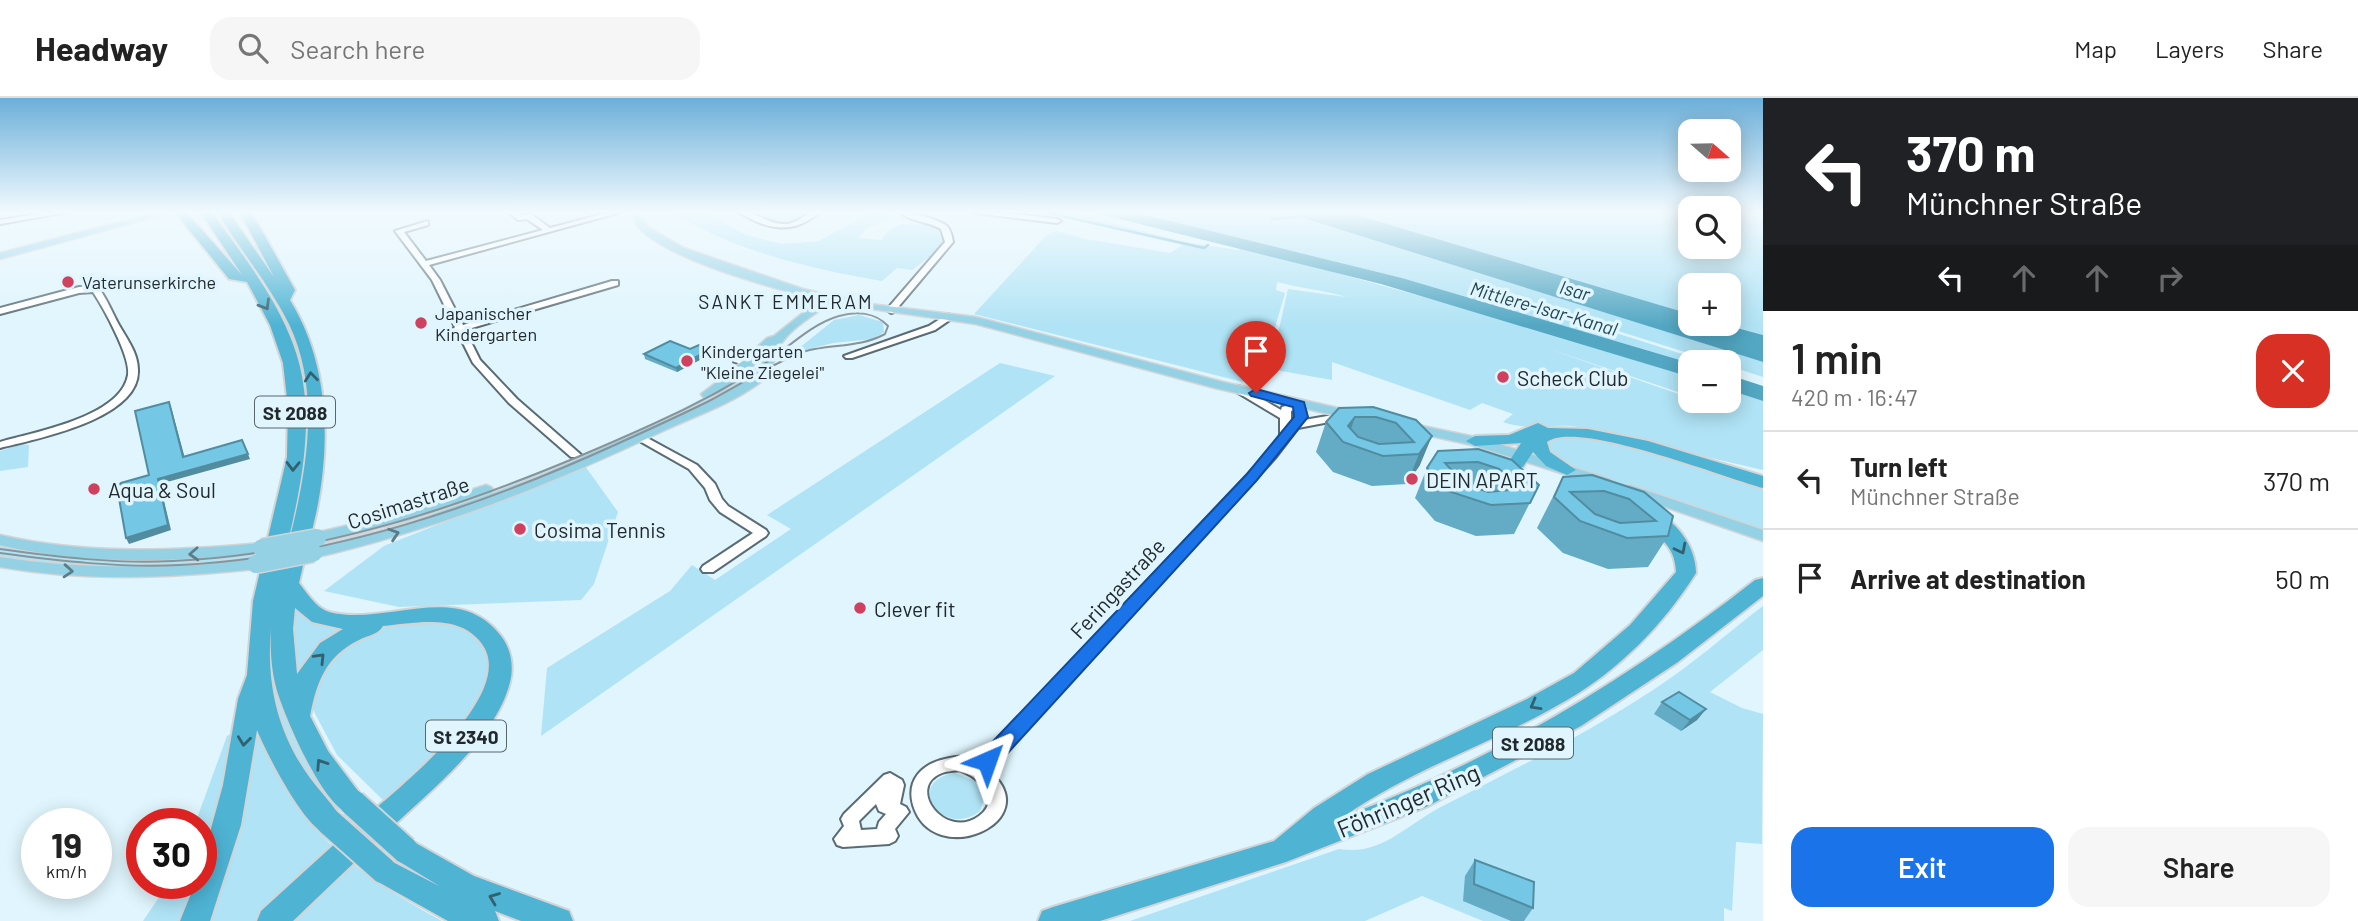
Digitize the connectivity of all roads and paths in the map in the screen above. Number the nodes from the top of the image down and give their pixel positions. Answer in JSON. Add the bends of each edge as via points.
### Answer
{"nodes":[{"id":1,"x":25,"y":249,"type":"edge"},
{"id":2,"x":211,"y":249,"type":"edge"},
{"id":3,"x":231,"y":249,"type":"edge"},
{"id":4,"x":247,"y":249,"type":"edge"},
{"id":5,"x":266,"y":249,"type":"edge"},
{"id":6,"x":414,"y":249,"type":"edge"},
{"id":7,"x":476,"y":249,"type":"edge"},
{"id":8,"x":682,"y":249,"type":"edge"},
{"id":9,"x":944,"y":249,"type":"edge"},
{"id":10,"x":0,"y":256,"type":"edge"},
{"id":11,"x":425,"y":264,"type":"junction"},
{"id":12,"x":252,"y":283,"type":"junction"},
{"id":13,"x":615,"y":284,"type":"dead end"},
{"id":14,"x":828,"y":299,"type":"junction"},
{"id":15,"x":285,"y":308,"type":"junction"},
{"id":16,"x":891,"y":310,"type":"junction"},
{"id":17,"x":0,"y":312,"type":"edge"},
{"id":18,"x":948,"y":317,"type":"junction"},
{"id":19,"x":458,"y":329,"type":"junction"},
{"id":20,"x":780,"y":338,"type":"junction"},
{"id":21,"x":849,"y":356,"type":"dead end"},
{"id":22,"x":745,"y":360,"type":"junction"},
{"id":23,"x":771,"y":361,"type":"junction"},
{"id":24,"x":1239,"y":389,"type":"junction"},
{"id":25,"x":1300,"y":405,"type":"junction"},
{"id":26,"x":1284,"y":415,"type":"junction"},
{"id":27,"x":1360,"y":417,"type":"joint"},
{"id":28,"x":1390,"y":423,"type":"edge"},
{"id":29,"x":1294,"y":425,"type":"junction"},
{"id":30,"x":1545,"y":433,"type":"junction"},
{"id":31,"x":1285,"y":435,"type":"junction"},
{"id":32,"x":640,"y":437,"type":"junction"},
{"id":33,"x":1618,"y":440,"type":"junction"},
{"id":34,"x":0,"y":445,"type":"edge"},
{"id":35,"x":1471,"y":445,"type":"junction"},
{"id":36,"x":575,"y":455,"type":"junction"},
{"id":37,"x":1519,"y":459,"type":"junction"},
{"id":38,"x":1693,"y":461,"type":"junction"},
{"id":39,"x":1567,"y":470,"type":"junction"},
{"id":40,"x":1763,"y":474,"type":"edge"},
{"id":41,"x":1763,"y":482,"type":"edge"},
{"id":42,"x":1592,"y":485,"type":"junction"},
{"id":43,"x":1701,"y":516,"type":"junction"},
{"id":44,"x":1763,"y":536,"type":"edge"},
{"id":45,"x":0,"y":540,"type":"edge"},
{"id":46,"x":315,"y":546,"type":"junction"},
{"id":47,"x":259,"y":556,"type":"junction"},
{"id":48,"x":0,"y":562,"type":"edge"},
{"id":49,"x":708,"y":569,"type":"dead end"},
{"id":50,"x":1763,"y":585,"type":"edge"},
{"id":51,"x":278,"y":586,"type":"junction"},
{"id":52,"x":400,"y":617,"type":"junction"},
{"id":53,"x":259,"y":676,"type":"junction"},
{"id":54,"x":296,"y":720,"type":"junction"},
{"id":55,"x":979,"y":769,"type":"junction"},
{"id":56,"x":1277,"y":853,"type":"junction"},
{"id":57,"x":394,"y":860,"type":"junction"},
{"id":58,"x":195,"y":921,"type":"edge"},
{"id":59,"x":272,"y":921,"type":"edge"},
{"id":60,"x":484,"y":921,"type":"edge"},
{"id":61,"x":558,"y":921,"type":"edge"},
{"id":62,"x":1053,"y":921,"type":"edge"}],
"edges":[{"from":1,"to":10,"type":"main road"},
{"from":2,"to":12,"type":"highway","via":[[234,276]]},
{"from":3,"to":12,"type":"highway","number":"St 2088"},
{"from":4,"to":15,"type":"highway","number":"St 2088"},
{"from":5,"to":15,"type":"highway","via":[[288,290]]},
{"from":6,"to":11,"type":"street"},
{"from":7,"to":11,"type":"street"},
{"from":8,"to":14,"type":"main road"},
{"from":9,"to":16,"type":"street"},
{"from":11,"to":19,"type":"street"},
{"from":12,"to":51,"type":"highway","number":"St 2088","one_way":true,"via":[[283,334],[295,390],[293,481]]},
{"from":13,"to":19,"type":"street"},
{"from":14,"to":16,"type":"main road"},
{"from":14,"to":20,"type":"main road","name":"Cosimastraße"},
{"from":51,"to":15,"type":"highway","number":"St 2088","one_way":true,"via":[[309,500],[313,469],[313,388],[303,336]]},
{"from":16,"to":18,"type":"main road"},
{"from":17,"to":34,"type":"street","via":[[95,289],[123,338],[134,369],[126,394],[110,407]]},
{"from":18,"to":21,"type":"street","via":[[932,328]]},
{"from":18,"to":24,"type":"main road","via":[[993,324]]},
{"from":19,"to":36,"type":"street","via":[[489,377]]},
{"from":20,"to":22,"type":"main road","name":"Cosimastraße"},
{"from":20,"to":23,"type":"main road","name":"Cosimastraße","via":[[771,349]]},
{"from":22,"to":23,"type":"main road","via":[[762,357]]},
{"from":22,"to":36,"type":"main road","name":"Cosimastraße","via":[[733,377],[704,396]]},
{"from":23,"to":32,"type":"main road","name":"Cosimastraße","via":[[751,382]]},
{"from":24,"to":25,"type":"main road"},
{"from":24,"to":26,"type":"street"},
{"from":25,"to":26,"type":"street","via":[[1286,409]]},
{"from":25,"to":27,"type":"main road"},
{"from":25,"to":29,"type":"street","name":"Feringastraße","via":[[1301,417]]},
{"from":26,"to":31,"type":"street"},
{"from":27,"to":29,"type":"street"},
{"from":28,"to":35,"type":"main road"},
{"from":29,"to":31,"type":"street","name":"Feringastraße"},
{"from":30,"to":33,"type":"highway"},
{"from":30,"to":37,"type":"highway","via":[[1534,435]]},
{"from":30,"to":39,"type":"highway","via":[[1538,449]]},
{"from":31,"to":55,"type":"street","name":"Feringastraße","via":[[1252,477]]},
{"from":46,"to":32,"type":"main road","name":"Cosimastraße","one_way":true,"via":[[383,537],[438,519]]},
{"from":32,"to":49,"type":"street","via":[[692,467],[724,509],[762,533]]},
{"from":33,"to":35,"type":"highway","via":[[1557,426],[1534,428],[1502,442]]},
{"from":33,"to":38,"type":"highway"},
{"from":35,"to":37,"type":"main road"},
{"from":36,"to":46,"type":"main road","name":"Cosimastraße"},
{"from":37,"to":39,"type":"main road"},
{"from":37,"to":42,"type":"main road"},
{"from":38,"to":40,"type":"highway"},
{"from":38,"to":41,"type":"highway"},
{"from":39,"to":43,"type":"main road"},
{"from":42,"to":43,"type":"main road"},
{"from":42,"to":56,"type":"highway","one_way":true,"via":[[1643,512],[1673,535],[1687,561],[1686,573],[1677,585],[1632,636],[1582,679],[1391,774],[1320,816]]},
{"from":43,"to":44,"type":"main road"},
{"from":47,"to":45,"type":"main road","name":"Cosimastraße","one_way":true,"via":[[118,555]]},
{"from":46,"to":47,"type":"main road","name":"Cosimastraße","bridge":true},
{"from":48,"to":47,"type":"main road","name":"Cosimastraße","one_way":true,"via":[[98,573],[194,570]]},
{"from":50,"to":56,"type":"highway","name":"Föhringer Ring","number":"St 2088","via":[[1638,681],[1519,751],[1362,822]]},
{"from":51,"to":52,"type":"highway","number":"St 2340","via":[[324,618]]},
{"from":51,"to":53,"type":"highway","number":"St 2088","via":[[257,639]]},
{"from":51,"to":54,"type":"highway","number":"St 2088","via":[[281,656]]},
{"from":54,"to":52,"type":"highway","number":"St 2340","one_way":true,"via":[[304,681],[320,656],[346,636]]},
{"from":52,"to":59,"type":"highway","number":"St 2340","via":[[452,617],[486,632],[499,654],[493,694],[453,750]]},
{"from":53,"to":57,"type":"highway","number":"St 2088","bridge":true,"via":[[274,742],[309,798],[329,822]]},
{"from":53,"to":58,"type":"highway","one_way":true,"via":[[247,700],[240,768]]},
{"from":57,"to":54,"type":"highway","number":"St 2088","one_way":true,"bridge":true,"via":[[322,766]]},
{"from":55,"to":55,"type":"street","via":[[959,763],[931,770],[918,791],[924,813],[939,825],[956,830],[987,820],[996,808],[997,793]]},
{"from":56,"to":62,"type":"highway","name":"Föhringer Ring","number":"St 2088"},
{"from":57,"to":60,"type":"highway","number":"St 2088","via":[[446,906]]},
{"from":61,"to":57,"type":"highway","number":"St 2088","one_way":true}]}
